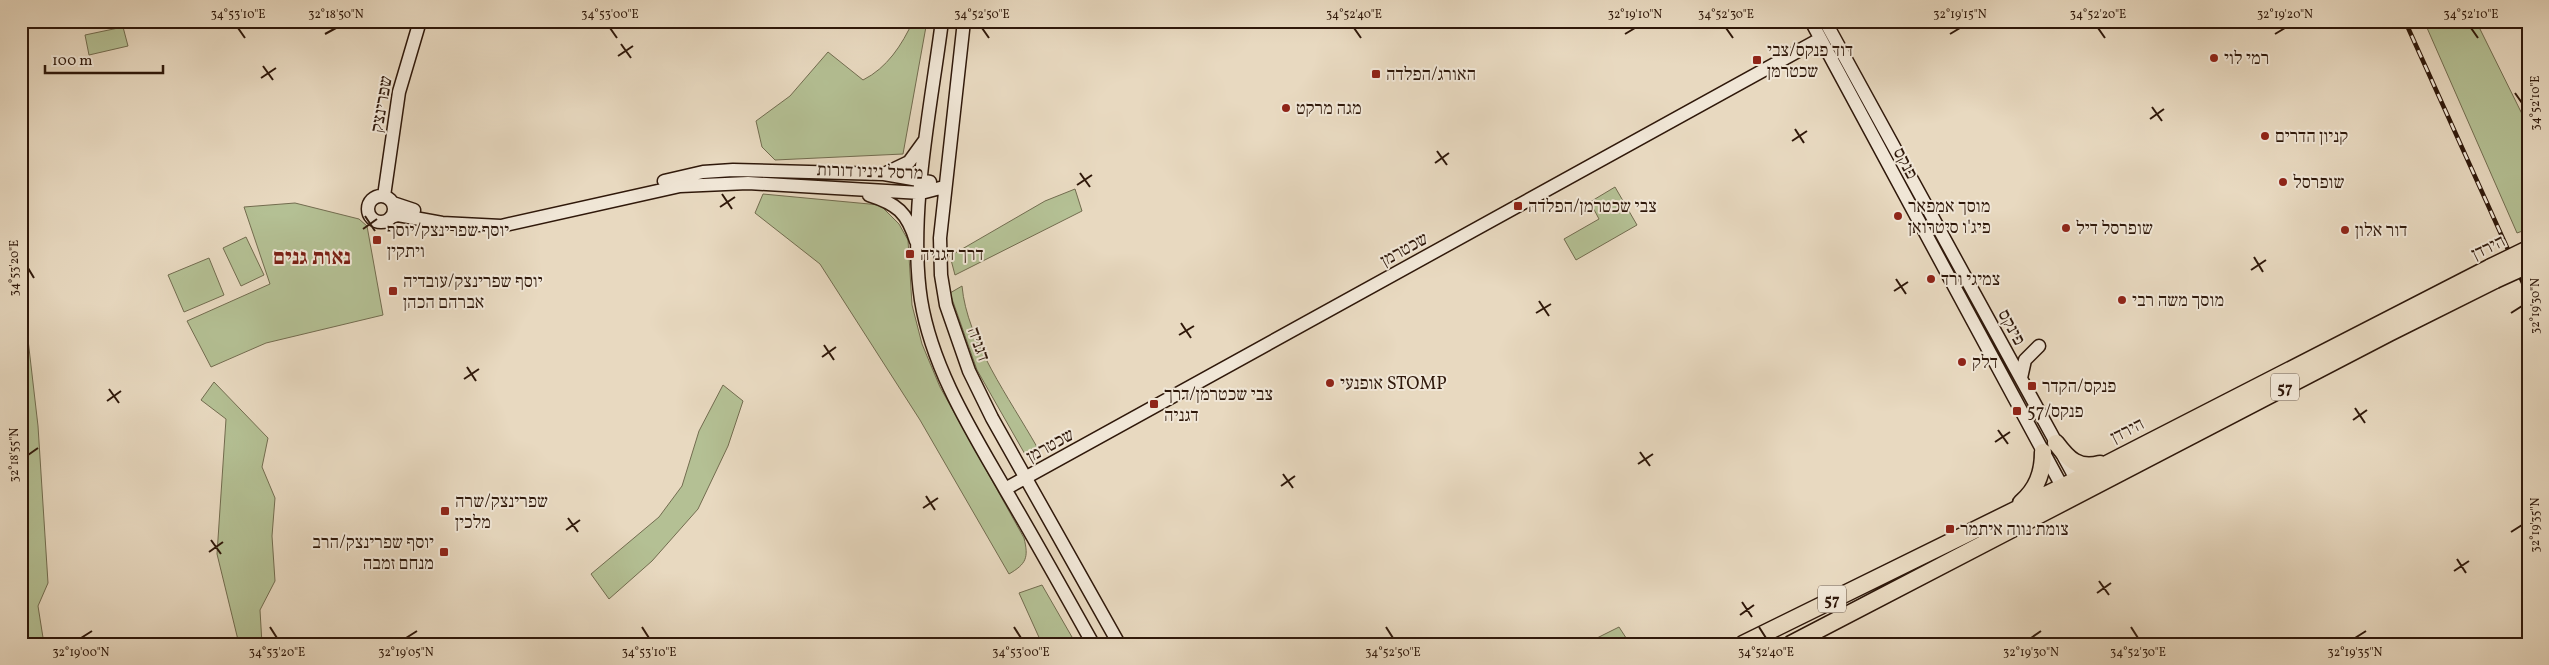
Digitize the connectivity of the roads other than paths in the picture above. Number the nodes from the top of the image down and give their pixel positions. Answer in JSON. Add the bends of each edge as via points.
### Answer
{"nodes":[{"id":1,"x":420,"y":21,"type":"edge"},
{"id":2,"x":942,"y":21,"type":"edge"},
{"id":3,"x":964,"y":21,"type":"edge"},
{"id":4,"x":1811,"y":21,"type":"edge"},
{"id":5,"x":1825,"y":21,"type":"edge"},
{"id":6,"x":1820,"y":39,"type":"junction"},
{"id":7,"x":928,"y":136,"type":"junction"},
{"id":8,"x":884,"y":174,"type":"junction"},
{"id":9,"x":922,"y":179,"type":"junction"},
{"id":10,"x":944,"y":187,"type":"junction"},
{"id":11,"x":855,"y":190,"type":"junction"},
{"id":12,"x":921,"y":193,"type":"junction"},
{"id":13,"x":388,"y":200,"type":"junction"},
{"id":14,"x":391,"y":218,"type":"junction"},
{"id":15,"x":918,"y":245,"type":"junction"},
{"id":16,"x":2527,"y":255,"type":"edge"},
{"id":17,"x":2493,"y":274,"type":"junction"},
{"id":18,"x":2040,"y":346,"type":"dead end"},
{"id":19,"x":2021,"y":378,"type":"junction"},
{"id":20,"x":2050,"y":448,"type":"junction"},
{"id":21,"x":2118,"y":457,"type":"junction"},
{"id":22,"x":1025,"y":478,"type":"junction"},
{"id":23,"x":2072,"y":487,"type":"junction"},
{"id":24,"x":1006,"y":489,"type":"junction"},
{"id":25,"x":2013,"y":510,"type":"junction"},
{"id":26,"x":1093,"y":644,"type":"edge"},
{"id":27,"x":1119,"y":644,"type":"edge"},
{"id":28,"x":1743,"y":644,"type":"edge"},
{"id":29,"x":1791,"y":644,"type":"edge"}],
"edges":[{"from":1,"to":13,"type":"street","name":"שפרינצק","via":[[398,92]]},
{"from":2,"to":7,"type":"street"},
{"from":3,"to":10,"type":"street","name":"דגניה"},
{"from":4,"to":6,"type":"street","name":"פנקס"},
{"from":5,"to":19,"type":"street","name":"פינקס"},
{"from":6,"to":20,"type":"street","name":"פנקס"},
{"from":6,"to":22,"type":"street","name":"שכטרמן"},
{"from":7,"to":8,"type":"street","via":[[909,162]]},
{"from":7,"to":9,"type":"street"},
{"from":8,"to":9,"type":"street","name":"מרסל ניניו דורות"},
{"from":8,"to":13,"type":"street","name":"מרסל ניניו דורות","via":[[763,170],[703,172],[499,218],[434,214],[401,208]]},
{"from":9,"to":10,"type":"street","name":"מרסל ניניו דורות"},
{"from":9,"to":12,"type":"street"},
{"from":10,"to":12,"type":"street","name":"מרסל ניניו דורות"},
{"from":10,"to":22,"type":"street","name":"דגניה","via":[[940,238],[946,305],[973,378]]},
{"from":11,"to":12,"type":"street","name":"מרסל ניניו דורות"},
{"from":11,"to":14,"type":"street","name":"מרסל ניניו דורות","via":[[748,183],[680,186],[501,226],[442,223],[398,215]]},
{"from":11,"to":15,"type":"street","via":[[897,207],[910,225]]},
{"from":12,"to":15,"type":"street"},
{"from":13,"to":14,"type":"street","via":[[394,211]]},
{"from":13,"to":14,"type":"street","via":[[379,196],[371,201],[370,214],[380,222]]},
{"from":15,"to":24,"type":"street","via":[[922,301],[931,340],[947,381]]},
{"from":16,"to":17,"type":"highway","name":"הירדן","number":"57","bridge":true},
{"from":17,"to":21,"type":"highway","name":"הירדן","number":"57"},
{"from":17,"to":23,"type":"highway","name":"הירדן","number":"57","via":[[2388,333]]},
{"from":18,"to":19,"type":"street","via":[[2025,360]]},
{"from":19,"to":20,"type":"street","name":"פינקס"},
{"from":20,"to":21,"type":"highway","via":[[2078,465],[2090,466]]},
{"from":20,"to":23,"type":"street","name":"פינקס"},
{"from":20,"to":25,"type":"highway","via":[[2030,496]]},
{"from":21,"to":23,"type":"highway","name":"הירדן","number":"57"},
{"from":22,"to":24,"type":"street","name":"שכטרמן"},
{"from":22,"to":27,"type":"street","name":"דגניה"},
{"from":23,"to":25,"type":"highway","name":"הירדן","number":"57"},
{"from":23,"to":29,"type":"highway","name":"הירדן","number":"57"},
{"from":24,"to":26,"type":"street"},
{"from":25,"to":28,"type":"highway","name":"הירדן","number":"57"}]}
